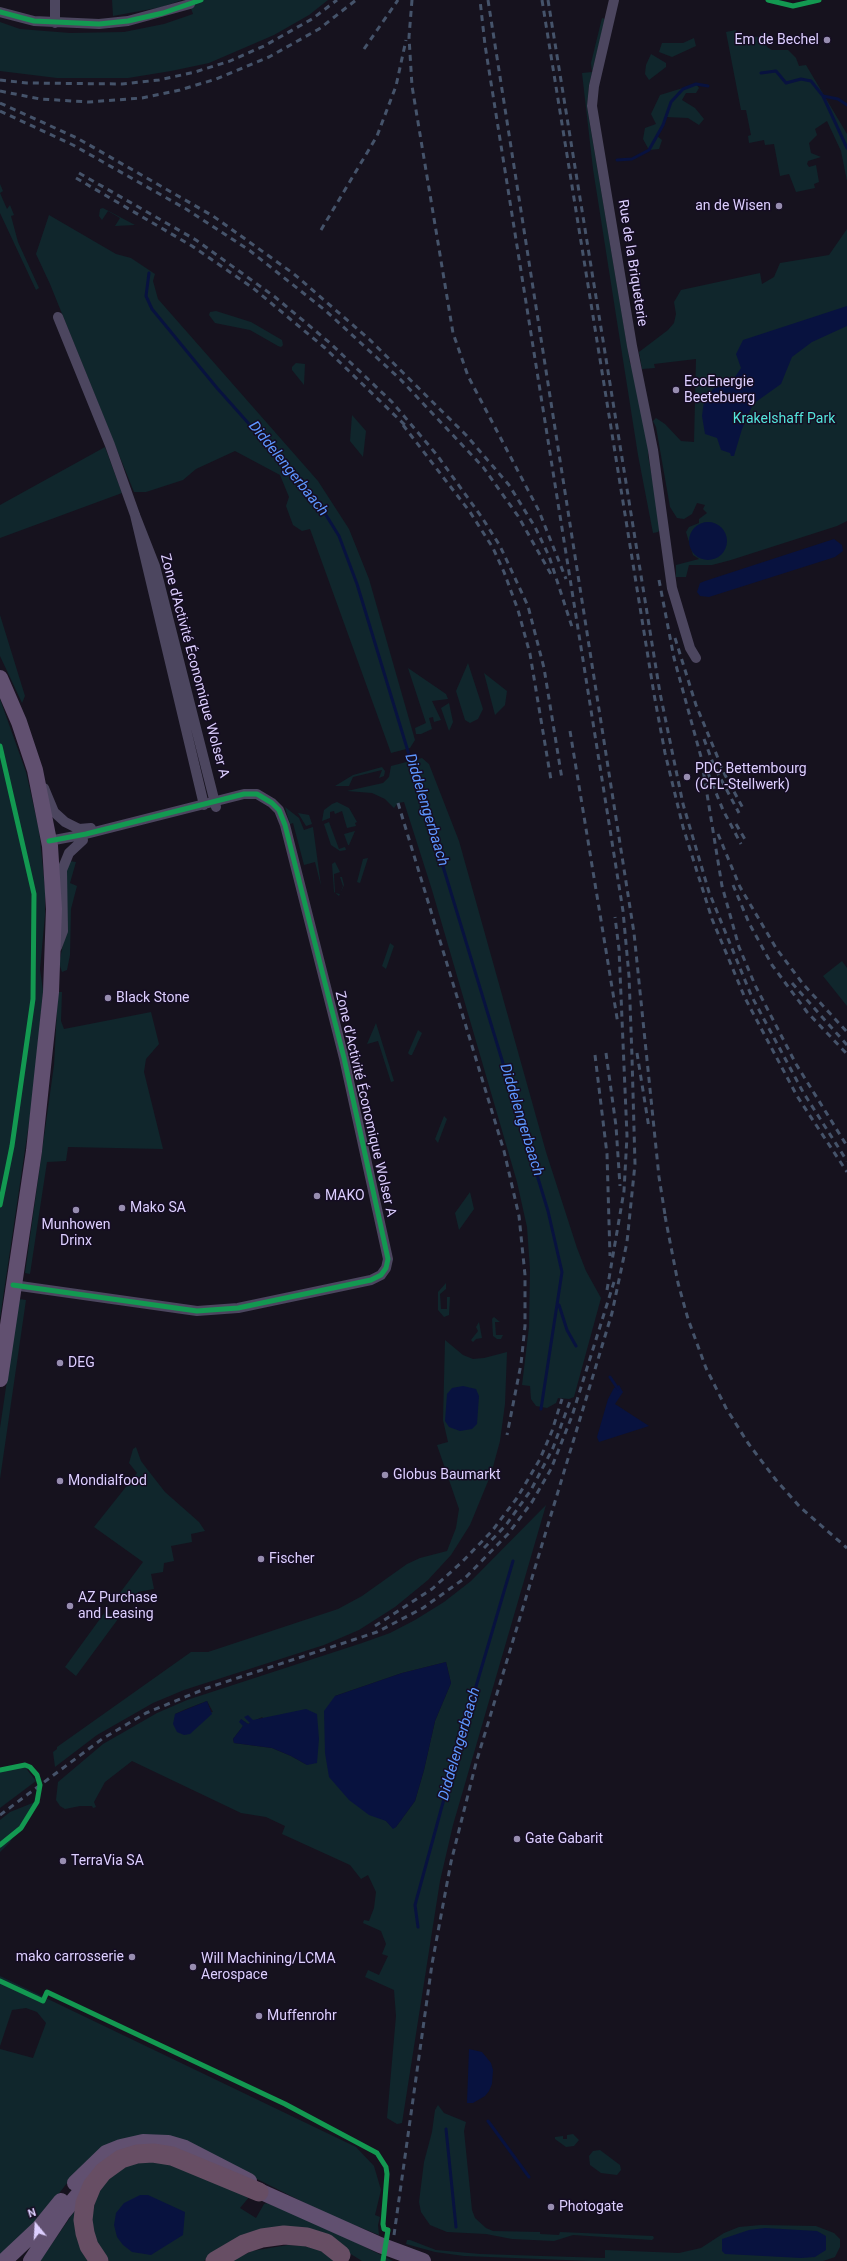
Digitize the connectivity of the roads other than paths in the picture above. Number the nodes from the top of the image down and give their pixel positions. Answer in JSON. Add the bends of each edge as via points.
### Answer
{"nodes":[{"id":1,"x":55,"y":0,"type":"edge"},
{"id":2,"x":614,"y":0,"type":"edge"},
{"id":3,"x":190,"y":4,"type":"dead end"},
{"id":4,"x":0,"y":12,"type":"edge"},
{"id":5,"x":55,"y":23,"type":"junction"},
{"id":6,"x":58,"y":317,"type":"dead end"},
{"id":7,"x":135,"y":515,"type":"junction"},
{"id":8,"x":696,"y":658,"type":"dead end"},
{"id":9,"x":0,"y":678,"type":"edge"},
{"id":10,"x":35,"y":770,"type":"junction"},
{"id":11,"x":204,"y":802,"type":"junction"},
{"id":12,"x":214,"y":802,"type":"junction"},
{"id":13,"x":83,"y":840,"type":"junction"},
{"id":14,"x":49,"y":843,"type":"junction"},
{"id":15,"x":53,"y":956,"type":"junction"},
{"id":16,"x":13,"y":1285,"type":"junction"},
{"id":17,"x":0,"y":1379,"type":"edge"},
{"id":18,"x":259,"y":2192,"type":"junction"},
{"id":19,"x":289,"y":2203,"type":"junction"},
{"id":20,"x":347,"y":2258,"type":"edge"},
{"id":21,"x":4,"y":2261,"type":"edge"},
{"id":22,"x":31,"y":2261,"type":"edge"},
{"id":23,"x":99,"y":2261,"type":"edge"},
{"id":24,"x":215,"y":2261,"type":"edge"},
{"id":25,"x":224,"y":2261,"type":"edge"},
{"id":26,"x":423,"y":2261,"type":"edge"}],
"edges":[{"from":1,"to":5,"type":"street"},
{"from":2,"to":8,"type":"street","name":"Rue de la Briqueterie","via":[[594,86],[592,106],[632,346],[653,450],[672,588],[690,648]]},
{"from":3,"to":5,"type":"street","via":[[128,21],[99,24]]},
{"from":4,"to":5,"type":"street","via":[[34,22]]},
{"from":6,"to":7,"type":"street","name":"Zone d'Activité Économique Wolser A","via":[[110,445]]},
{"from":7,"to":11,"type":"street","name":"Zone d'Activité Économique Wolser A"},
{"from":7,"to":12,"type":"street","name":"Zone d'Activité Économique Wolser A","via":[[155,566]]},
{"from":9,"to":10,"type":"main road","via":[[19,722]]},
{"from":10,"to":11,"type":"street","via":[[54,812],[65,822],[79,829]]},
{"from":10,"to":14,"type":"main road"},
{"from":11,"to":12,"type":"street","name":"Zone d'Activité Économique Wolser A"},
{"from":11,"to":14,"type":"street","name":"Zone d'Activité Économique Wolser A"},
{"from":12,"to":13,"type":"street","via":[[216,807]]},
{"from":12,"to":16,"type":"street","name":"Zone d'Activité Économique Wolser A","via":[[244,794],[257,794],[279,810],[285,825],[344,1058],[388,1259],[386,1268],[381,1275],[372,1280],[238,1308],[197,1311]]},
{"from":13,"to":14,"type":"street"},
{"from":13,"to":15,"type":"street","via":[[69,853],[62,870],[63,931]]},
{"from":14,"to":15,"type":"main road","via":[[54,909]]},
{"from":15,"to":16,"type":"main road","via":[[34,1151]]},
{"from":16,"to":17,"type":"main road"},
{"from":18,"to":19,"type":"main road"},
{"from":18,"to":22,"type":"main road","via":[[180,2151],[164,2147],[132,2150],[120,2154],[98,2170],[62,2214]]},
{"from":18,"to":23,"type":"highway","via":[[172,2156],[153,2153],[121,2159],[103,2172],[92,2186],[85,2203],[85,2233],[89,2246]]},
{"from":19,"to":21,"type":"main road","via":[[185,2148],[168,2143],[134,2143],[106,2154],[94,2164],[38,2228]]},
{"from":19,"to":26,"type":"main road","via":[[380,2245]]},
{"from":20,"to":24,"type":"highway","via":[[326,2243],[284,2235],[244,2244]]},
{"from":20,"to":25,"type":"highway","via":[[305,2242],[269,2241],[250,2246]]}]}
